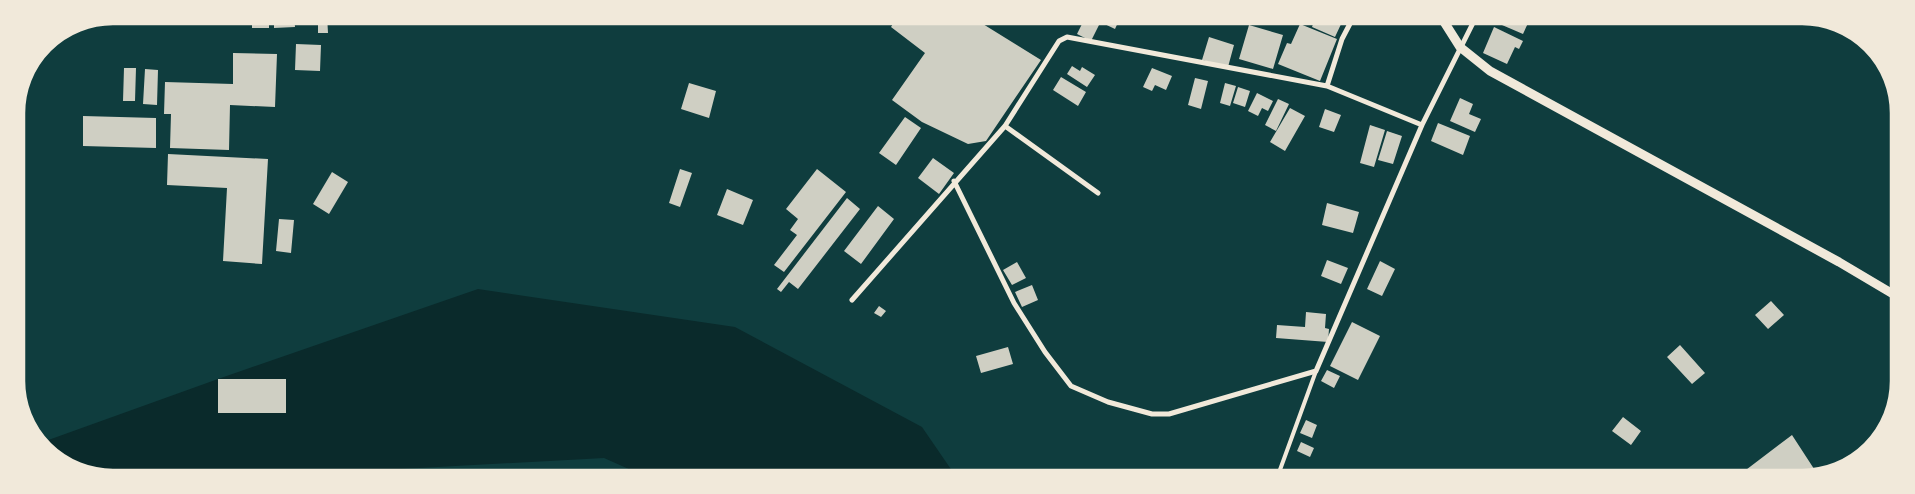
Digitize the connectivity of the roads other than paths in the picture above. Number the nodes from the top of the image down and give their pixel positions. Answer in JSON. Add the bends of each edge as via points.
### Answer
{"nodes":[{"id":1,"x":1350,"y":24,"type":"edge"},
{"id":2,"x":1446,"y":24,"type":"edge"},
{"id":3,"x":1472,"y":24,"type":"edge"},
{"id":4,"x":1460,"y":47,"type":"junction"},
{"id":5,"x":1327,"y":86,"type":"junction"},
{"id":6,"x":1422,"y":125,"type":"junction"},
{"id":7,"x":1005,"y":126,"type":"junction"},
{"id":8,"x":954,"y":181,"type":"junction"},
{"id":9,"x":1098,"y":193,"type":"dead end"},
{"id":10,"x":1891,"y":293,"type":"edge"},
{"id":11,"x":852,"y":300,"type":"dead end"},
{"id":12,"x":1316,"y":371,"type":"junction"},
{"id":13,"x":1280,"y":470,"type":"edge"}],
"edges":[{"from":1,"to":5,"type":"street"},
{"from":2,"to":4,"type":"street"},
{"from":3,"to":4,"type":"street"},
{"from":4,"to":6,"type":"street"},
{"from":4,"to":10,"type":"street","via":[[1504,79]]},
{"from":5,"to":6,"type":"street"},
{"from":5,"to":7,"type":"street","via":[[1067,37],[1059,41]]},
{"from":6,"to":12,"type":"street"},
{"from":7,"to":8,"type":"street"},
{"from":7,"to":9,"type":"street"},
{"from":8,"to":11,"type":"street"},
{"from":8,"to":12,"type":"street","via":[[1014,302],[1071,386],[1108,402],[1152,414],[1169,414]]},
{"from":12,"to":13,"type":"lane"}]}
